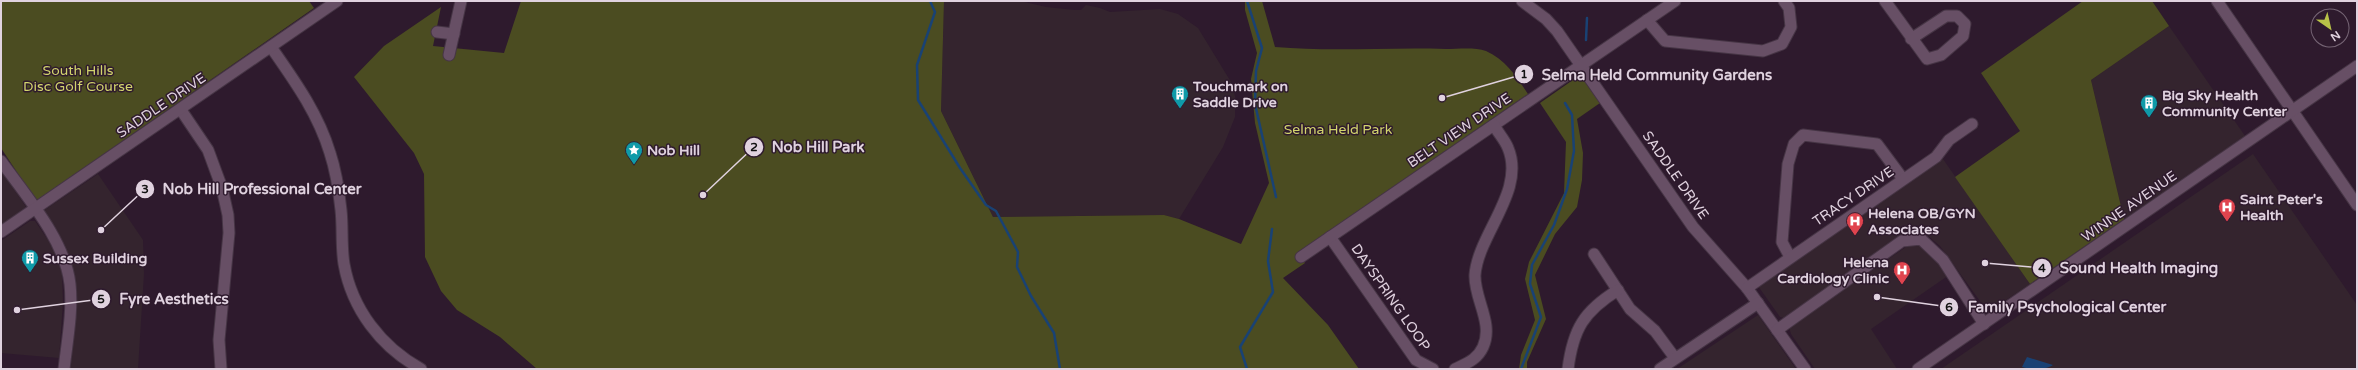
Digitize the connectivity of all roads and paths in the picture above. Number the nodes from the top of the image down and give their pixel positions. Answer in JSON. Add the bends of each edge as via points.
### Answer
{"nodes":[{"id":1,"x":337,"y":1,"type":"edge"},
{"id":2,"x":461,"y":1,"type":"edge"},
{"id":3,"x":1523,"y":1,"type":"edge"},
{"id":4,"x":1675,"y":1,"type":"edge"},
{"id":5,"x":1784,"y":1,"type":"edge"},
{"id":6,"x":1885,"y":1,"type":"edge"},
{"id":7,"x":2217,"y":1,"type":"edge"},
{"id":8,"x":1647,"y":20,"type":"junction"},
{"id":9,"x":437,"y":32,"type":"dead end"},
{"id":10,"x":454,"y":34,"type":"junction"},
{"id":11,"x":1911,"y":40,"type":"junction"},
{"id":12,"x":271,"y":47,"type":"junction"},
{"id":13,"x":449,"y":55,"type":"dead end"},
{"id":14,"x":1582,"y":65,"type":"junction"},
{"id":15,"x":2357,"y":66,"type":"edge"},
{"id":16,"x":181,"y":110,"type":"junction"},
{"id":17,"x":2292,"y":111,"type":"junction"},
{"id":18,"x":1972,"y":124,"type":"dead end"},
{"id":19,"x":1494,"y":125,"type":"junction"},
{"id":20,"x":1,"y":161,"type":"edge"},
{"id":21,"x":1903,"y":179,"type":"junction"},
{"id":22,"x":2357,"y":205,"type":"edge"},
{"id":23,"x":35,"y":209,"type":"junction"},
{"id":24,"x":1,"y":232,"type":"edge"},
{"id":25,"x":1330,"y":236,"type":"junction"},
{"id":26,"x":1594,"y":254,"type":"dead end"},
{"id":27,"x":1300,"y":257,"type":"dead end"},
{"id":28,"x":1790,"y":257,"type":"junction"},
{"id":29,"x":1747,"y":288,"type":"junction"},
{"id":30,"x":1618,"y":290,"type":"junction"},
{"id":31,"x":1758,"y":303,"type":"junction"},
{"id":32,"x":1984,"y":324,"type":"junction"},
{"id":33,"x":1777,"y":330,"type":"junction"},
{"id":34,"x":1675,"y":358,"type":"junction"},
{"id":35,"x":64,"y":369,"type":"edge"},
{"id":36,"x":221,"y":369,"type":"edge"},
{"id":37,"x":420,"y":369,"type":"edge"},
{"id":38,"x":1433,"y":369,"type":"edge"},
{"id":39,"x":1455,"y":369,"type":"edge"},
{"id":40,"x":1568,"y":369,"type":"edge"},
{"id":41,"x":1660,"y":369,"type":"edge"},
{"id":42,"x":1805,"y":369,"type":"edge"},
{"id":43,"x":1918,"y":369,"type":"edge"}],
"edges":[{"from":1,"to":12,"type":"street","name":"SADDLE DRIVE"},
{"from":2,"to":10,"type":"street"},
{"from":3,"to":14,"type":"street","name":"SADDLE DRIVE","via":[[1546,19]]},
{"from":4,"to":8,"type":"street","name":"BELT VIEW DRIVE"},
{"from":5,"to":8,"type":"street","via":[[1789,8],[1791,27],[1782,44],[1763,51],[1665,41]]},
{"from":6,"to":11,"type":"street"},
{"from":7,"to":17,"type":"street"},
{"from":8,"to":14,"type":"street","name":"BELT VIEW DRIVE"},
{"from":9,"to":10,"type":"street"},
{"from":10,"to":13,"type":"street"},
{"from":11,"to":11,"type":"street","via":[[1927,59],[1941,55],[1963,36],[1965,24],[1957,16],[1946,16]]},
{"from":12,"to":16,"type":"street","name":"SADDLE DRIVE"},
{"from":12,"to":37,"type":"street","via":[[309,104],[331,154],[341,210],[344,263],[359,310],[393,350]]},
{"from":14,"to":19,"type":"street","name":"BELT VIEW DRIVE"},
{"from":14,"to":29,"type":"street","name":"SADDLE DRIVE","via":[[1693,226]]},
{"from":15,"to":17,"type":"street","name":"WINNE AVENUE"},
{"from":16,"to":23,"type":"street","name":"SADDLE DRIVE"},
{"from":16,"to":36,"type":"street","via":[[208,150],[222,188],[228,214],[229,233],[219,340]]},
{"from":17,"to":22,"type":"street"},
{"from":17,"to":32,"type":"street","name":"WINNE AVENUE"},
{"from":18,"to":21,"type":"street","name":"TRACY DRIVE","via":[[1949,140],[1936,157]]},
{"from":19,"to":25,"type":"street","name":"BELT VIEW DRIVE"},
{"from":19,"to":39,"type":"street","via":[[1509,149],[1512,174],[1507,195],[1479,254],[1475,276],[1485,320],[1484,346],[1475,359]]},
{"from":20,"to":23,"type":"street"},
{"from":21,"to":28,"type":"street","name":"TRACY DRIVE"},
{"from":21,"to":28,"type":"street","via":[[1877,144],[1803,135],[1794,144],[1788,164],[1782,242]]},
{"from":23,"to":24,"type":"street","name":"SADDLE DRIVE"},
{"from":23,"to":35,"type":"street","via":[[57,244],[67,267],[70,304]]},
{"from":25,"to":27,"type":"street","name":"BELT VIEW DRIVE"},
{"from":25,"to":38,"type":"street","name":"DAYSPRING LOOP","via":[[1416,360]]},
{"from":26,"to":30,"type":"street"},
{"from":28,"to":29,"type":"street","name":"TRACY DRIVE"},
{"from":29,"to":31,"type":"street","name":"SADDLE DRIVE"},
{"from":30,"to":34,"type":"street","via":[[1630,309],[1654,331]]},
{"from":30,"to":40,"type":"street","via":[[1597,303],[1580,323],[1569,356]]},
{"from":31,"to":33,"type":"street","name":"SADDLE DRIVE"},
{"from":31,"to":34,"type":"street"},
{"from":32,"to":33,"type":"street","via":[[1943,260],[1921,239],[1902,241]]},
{"from":32,"to":43,"type":"street","name":"WINNE AVENUE"},
{"from":33,"to":42,"type":"street","name":"SADDLE DRIVE"},
{"from":34,"to":41,"type":"street"}]}
